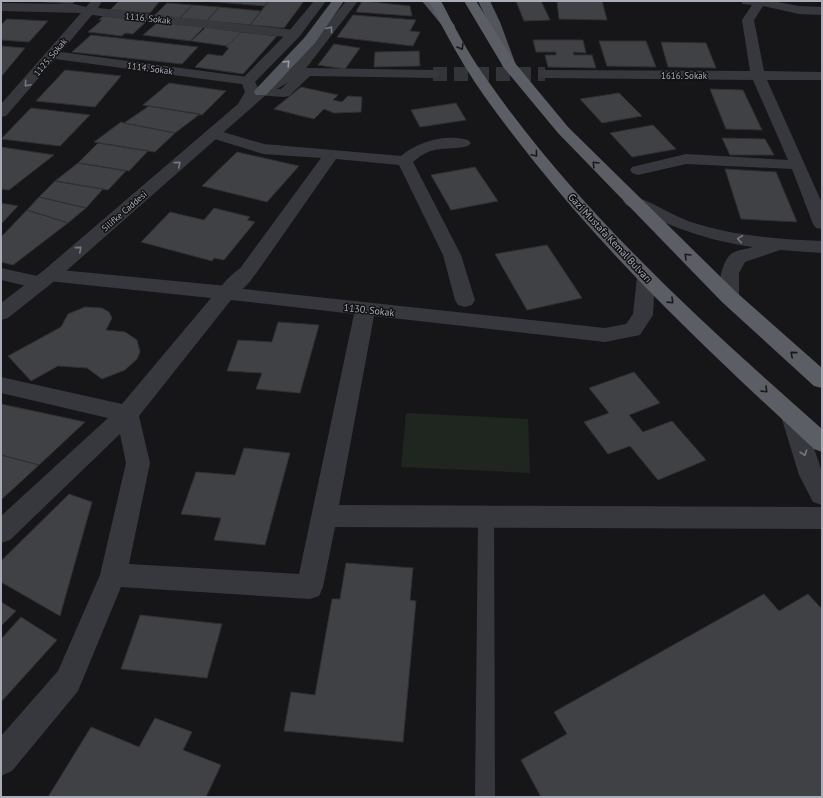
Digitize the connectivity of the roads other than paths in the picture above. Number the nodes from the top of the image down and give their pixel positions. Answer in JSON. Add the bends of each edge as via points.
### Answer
{"nodes":[{"id":1,"x":97,"y":1,"type":"edge"},
{"id":2,"x":320,"y":1,"type":"edge"},
{"id":3,"x":338,"y":1,"type":"edge"},
{"id":4,"x":352,"y":1,"type":"edge"},
{"id":5,"x":428,"y":1,"type":"edge"},
{"id":6,"x":435,"y":1,"type":"edge"},
{"id":7,"x":470,"y":1,"type":"edge"},
{"id":8,"x":484,"y":1,"type":"edge"},
{"id":9,"x":746,"y":1,"type":"edge"},
{"id":10,"x":760,"y":2,"type":"edge"},
{"id":11,"x":1,"y":7,"type":"edge"},
{"id":12,"x":88,"y":11,"type":"junction"},
{"id":13,"x":822,"y":11,"type":"edge"},
{"id":14,"x":449,"y":26,"type":"junction"},
{"id":15,"x":294,"y":34,"type":"junction"},
{"id":16,"x":52,"y":55,"type":"junction"},
{"id":17,"x":509,"y":65,"type":"junction"},
{"id":18,"x":433,"y":74,"type":"tunnel mouth"},
{"id":19,"x":545,"y":74,"type":"tunnel mouth"},
{"id":20,"x":758,"y":75,"type":"junction"},
{"id":21,"x":822,"y":76,"type":"edge"},
{"id":22,"x":248,"y":81,"type":"junction"},
{"id":23,"x":261,"y":92,"type":"junction"},
{"id":24,"x":244,"y":107,"type":"junction"},
{"id":25,"x":1,"y":113,"type":"edge"},
{"id":26,"x":213,"y":134,"type":"junction"},
{"id":27,"x":463,"y":144,"type":"dead end"},
{"id":28,"x":332,"y":154,"type":"junction"},
{"id":29,"x":405,"y":161,"type":"junction"},
{"id":30,"x":798,"y":165,"type":"junction"},
{"id":31,"x":638,"y":170,"type":"dead end"},
{"id":32,"x":632,"y":201,"type":"junction"},
{"id":33,"x":822,"y":224,"type":"edge"},
{"id":34,"x":779,"y":245,"type":"junction"},
{"id":35,"x":822,"y":247,"type":"edge"},
{"id":36,"x":1,"y":274,"type":"edge"},
{"id":37,"x":646,"y":277,"type":"junction"},
{"id":38,"x":45,"y":279,"type":"junction"},
{"id":39,"x":227,"y":292,"type":"junction"},
{"id":40,"x":729,"y":297,"type":"junction"},
{"id":41,"x":466,"y":300,"type":"dead end"},
{"id":42,"x":364,"y":310,"type":"junction"},
{"id":43,"x":1,"y":313,"type":"edge"},
{"id":44,"x":822,"y":380,"type":"edge"},
{"id":45,"x":1,"y":385,"type":"edge"},
{"id":46,"x":127,"y":414,"type":"junction"},
{"id":47,"x":792,"y":416,"type":"junction"},
{"id":48,"x":822,"y":443,"type":"edge"},
{"id":49,"x":822,"y":495,"type":"edge"},
{"id":50,"x":324,"y":516,"type":"junction"},
{"id":51,"x":486,"y":518,"type":"junction"},
{"id":52,"x":822,"y":518,"type":"edge"},
{"id":53,"x":1,"y":532,"type":"edge"},
{"id":54,"x":113,"y":576,"type":"junction"},
{"id":55,"x":1,"y":760,"type":"edge"},
{"id":56,"x":485,"y":797,"type":"edge"}],
"edges":[{"from":1,"to":12,"type":"street","name":"1125. Sokak"},
{"from":2,"to":15,"type":"street"},
{"from":23,"to":3,"type":"main road","one_way":true,"via":[[310,40]]},
{"from":23,"to":4,"type":"street","name":"Silifke Caddesi","one_way":true,"via":[[295,73]]},
{"from":5,"to":14,"type":"main road"},
{"from":6,"to":14,"type":"highway","name":"Gazi Mustafa Kemal Bulvarı"},
{"from":7,"to":17,"type":"highway"},
{"from":8,"to":17,"type":"main road"},
{"from":9,"to":10,"type":"street"},
{"from":10,"to":13,"type":"street","via":[[799,10]]},
{"from":10,"to":20,"type":"street","via":[[748,20]]},
{"from":11,"to":12,"type":"street","name":"1116. Sokak","via":[[74,8]]},
{"from":12,"to":15,"type":"street","name":"1116. Sokak"},
{"from":12,"to":16,"type":"street","name":"1125. Sokak"},
{"from":14,"to":37,"type":"highway","name":"Gazi Mustafa Kemal Bulvarı","one_way":true,"via":[[483,84],[526,143],[568,193]]},
{"from":15,"to":22,"type":"street"},
{"from":16,"to":22,"type":"street","name":"1114. Sokak"},
{"from":16,"to":25,"type":"street","name":"1125. Sokak","one_way":true},
{"from":32,"to":17,"type":"highway","one_way":true,"via":[[563,130]]},
{"from":18,"to":23,"type":"street","via":[[307,72],[284,93]]},
{"from":19,"to":20,"type":"street","name":"1616. Sokak"},
{"from":20,"to":21,"type":"street","name":"1616. Sokak"},
{"from":20,"to":30,"type":"street"},
{"from":22,"to":24,"type":"street","name":"Silifke Caddesi","via":[[252,92]]},
{"from":23,"to":24,"type":"street","name":"Silifke Caddesi"},
{"from":24,"to":26,"type":"street","name":"Silifke Caddesi"},
{"from":26,"to":28,"type":"street","via":[[263,149]]},
{"from":38,"to":26,"type":"street","name":"Silifke Caddesi","one_way":true},
{"from":27,"to":29,"type":"street","via":[[434,144],[423,147]]},
{"from":28,"to":29,"type":"street"},
{"from":28,"to":39,"type":"street","via":[[248,271]]},
{"from":29,"to":41,"type":"street","via":[[452,255]]},
{"from":30,"to":31,"type":"street","via":[[686,159]]},
{"from":30,"to":33,"type":"street"},
{"from":34,"to":32,"type":"street","one_way":true,"via":[[720,236],[680,224]]},
{"from":40,"to":32,"type":"highway","one_way":true},
{"from":34,"to":35,"type":"street"},
{"from":34,"to":40,"type":"street","via":[[738,258],[730,272]]},
{"from":36,"to":38,"type":"street","name":"1130. Sokak"},
{"from":37,"to":42,"type":"street","name":"1130. Sokak","via":[[643,315],[633,330],[605,335]]},
{"from":37,"to":47,"type":"highway","name":"Gazi Mustafa Kemal Bulvarı","one_way":true},
{"from":38,"to":39,"type":"street","name":"1130. Sokak"},
{"from":38,"to":43,"type":"street","name":"Silifke Caddesi"},
{"from":39,"to":42,"type":"street","name":"1130. Sokak"},
{"from":39,"to":46,"type":"street"},
{"from":44,"to":40,"type":"highway","one_way":true},
{"from":42,"to":50,"type":"street"},
{"from":45,"to":46,"type":"street"},
{"from":46,"to":53,"type":"street"},
{"from":46,"to":54,"type":"street","via":[[138,463]]},
{"from":47,"to":48,"type":"highway","name":"Gazi Mustafa Kemal Bulvarı"},
{"from":47,"to":49,"type":"street","one_way":true,"via":[[811,475]]},
{"from":50,"to":51,"type":"street"},
{"from":50,"to":54,"type":"street","via":[[310,587]]},
{"from":51,"to":52,"type":"street"},
{"from":51,"to":56,"type":"lane"},
{"from":54,"to":55,"type":"street","via":[[68,681]]}]}
